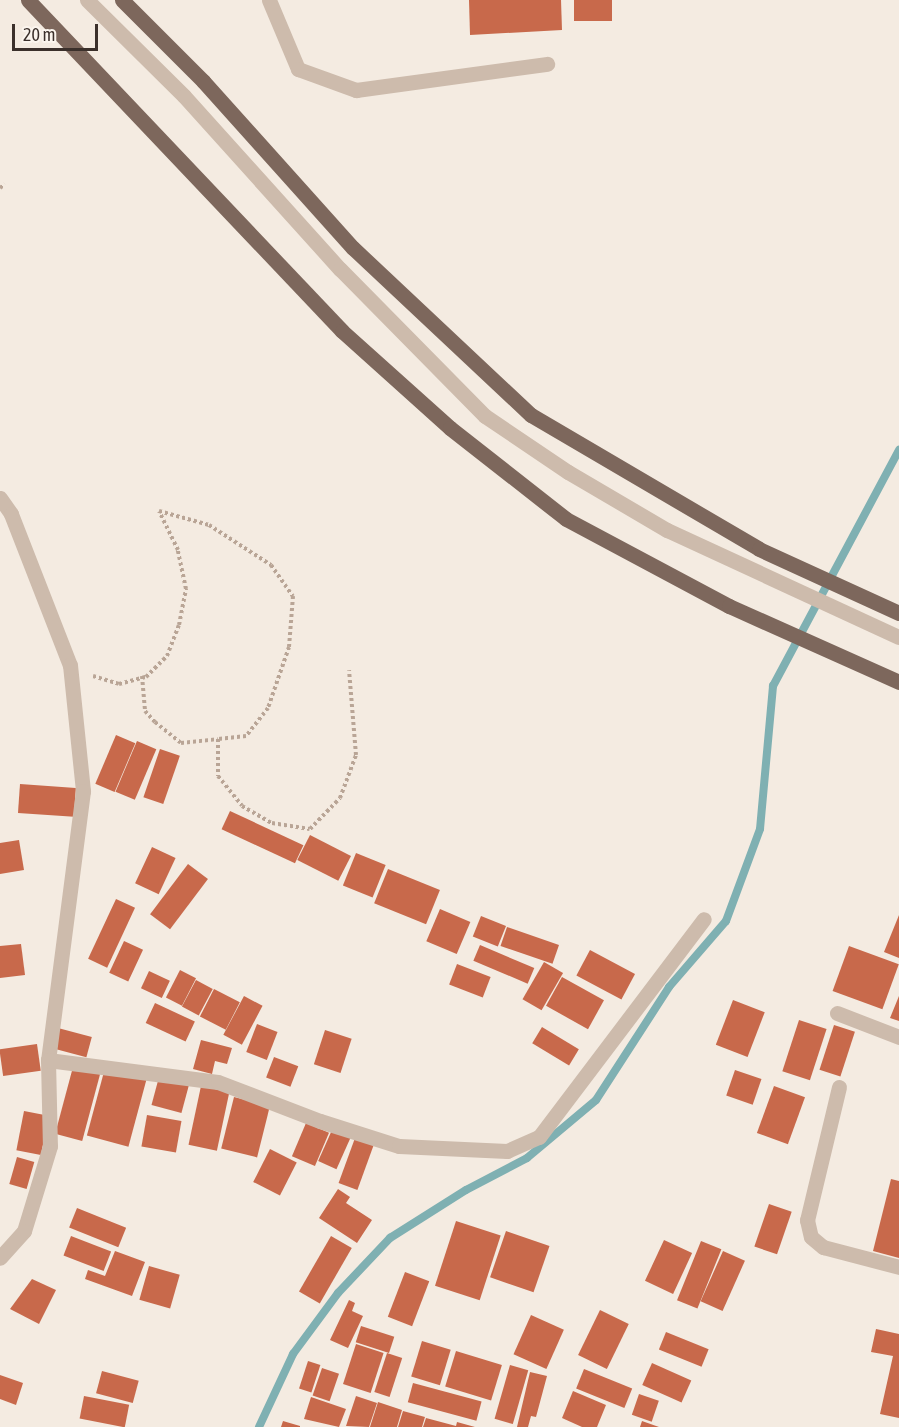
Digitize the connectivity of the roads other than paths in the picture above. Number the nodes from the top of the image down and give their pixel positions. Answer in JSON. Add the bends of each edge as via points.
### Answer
{"nodes":[{"id":1,"x":28,"y":0,"type":"edge"},
{"id":2,"x":87,"y":0,"type":"edge"},
{"id":3,"x":122,"y":0,"type":"edge"},
{"id":4,"x":269,"y":0,"type":"edge"},
{"id":5,"x":547,"y":63,"type":"dead end"},
{"id":6,"x":0,"y":498,"type":"edge"},
{"id":7,"x":899,"y":613,"type":"edge"},
{"id":8,"x":898,"y":637,"type":"edge"},
{"id":9,"x":895,"y":680,"type":"edge"},
{"id":10,"x":704,"y":919,"type":"dead end"},
{"id":11,"x":837,"y":1013,"type":"dead end"},
{"id":12,"x":899,"y":1036,"type":"edge"},
{"id":13,"x":48,"y":1060,"type":"junction"},
{"id":14,"x":839,"y":1087,"type":"dead end"},
{"id":15,"x":0,"y":1258,"type":"edge"},
{"id":16,"x":899,"y":1267,"type":"edge"}],
"edges":[{"from":1,"to":9,"type":"main road","via":[[342,331],[450,428],[566,519],[729,606]]},
{"from":2,"to":8,"type":"street","via":[[192,104],[340,269],[485,416],[568,472],[647,518],[757,574]]},
{"from":3,"to":7,"type":"main road","via":[[203,81],[353,248],[531,415],[759,549]]},
{"from":4,"to":5,"type":"street","via":[[298,69],[356,90]]},
{"from":6,"to":13,"type":"street","via":[[11,514],[70,665],[83,791]]},
{"from":10,"to":13,"type":"street","via":[[539,1137],[507,1151],[399,1146],[218,1082]]},
{"from":11,"to":12,"type":"street"},
{"from":13,"to":15,"type":"street","via":[[50,1146],[24,1231]]},
{"from":14,"to":16,"type":"street","via":[[807,1220],[811,1237],[823,1247]]}]}
